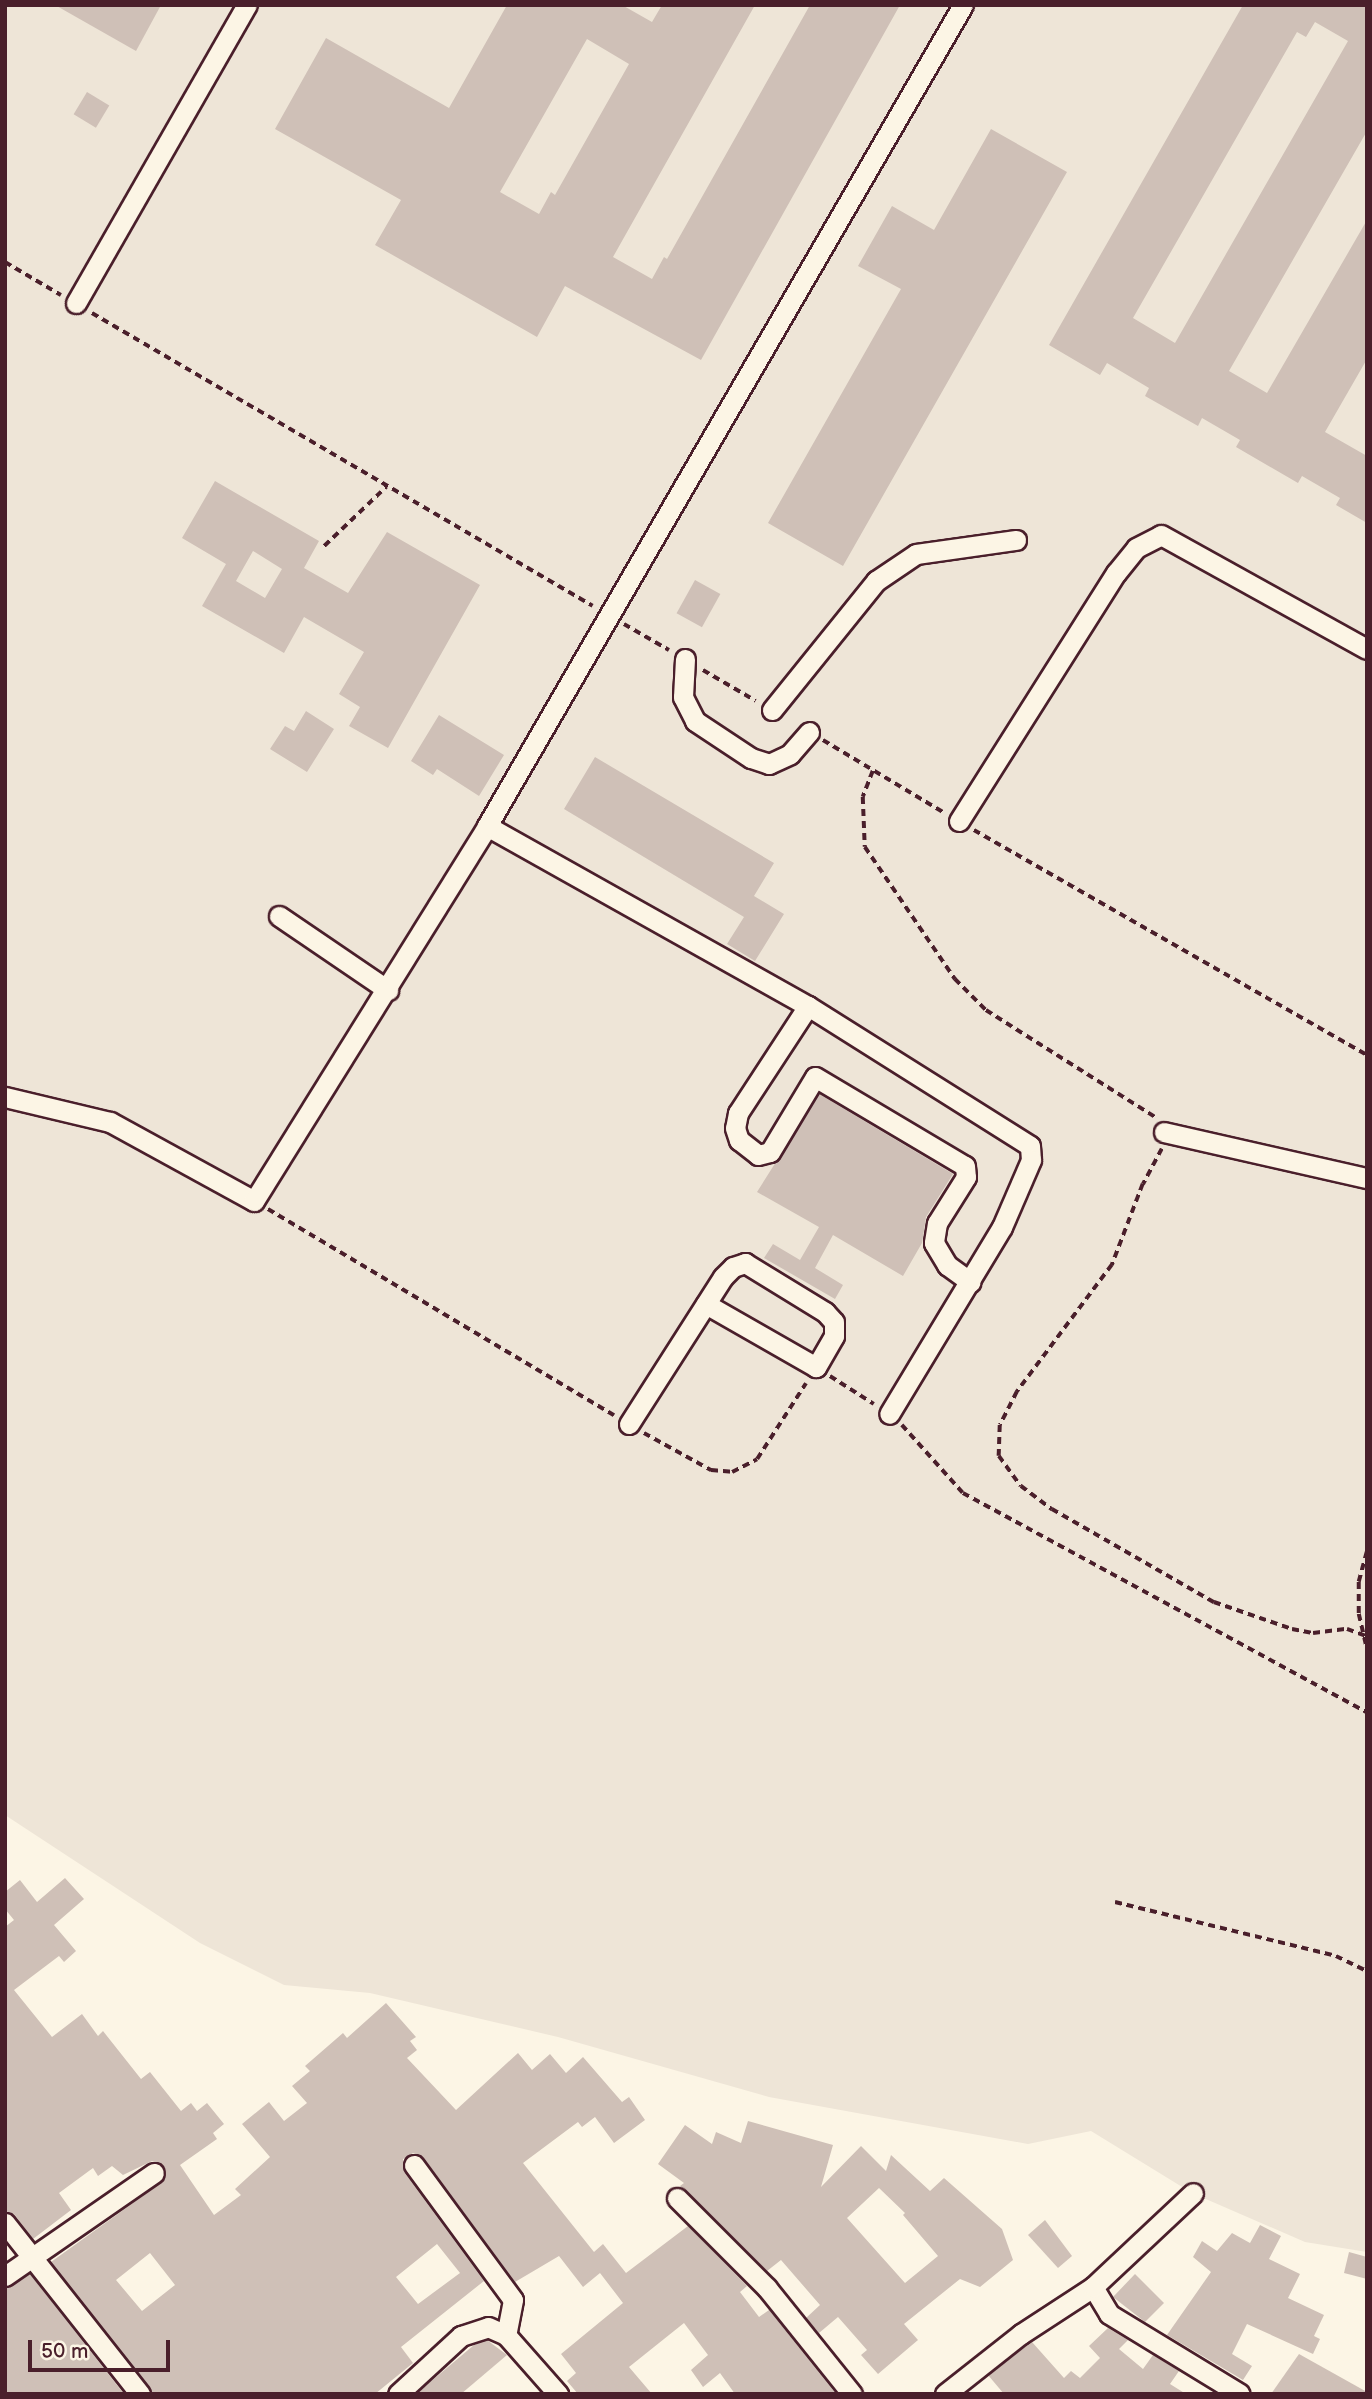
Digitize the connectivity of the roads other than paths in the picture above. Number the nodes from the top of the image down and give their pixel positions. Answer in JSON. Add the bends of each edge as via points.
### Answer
{"nodes":[{"id":1,"x":247,"y":5,"type":"edge"},
{"id":2,"x":963,"y":5,"type":"edge"},
{"id":3,"x":76,"y":303,"type":"dead end"},
{"id":4,"x":1016,"y":540,"type":"dead end"},
{"id":5,"x":1367,"y":649,"type":"edge"},
{"id":6,"x":685,"y":659,"type":"dead end"},
{"id":7,"x":772,"y":710,"type":"dead end"},
{"id":8,"x":809,"y":732,"type":"dead end"},
{"id":9,"x":959,"y":821,"type":"dead end"},
{"id":10,"x":487,"y":826,"type":"junction"},
{"id":11,"x":279,"y":916,"type":"dead end"},
{"id":12,"x":388,"y":990,"type":"junction"},
{"id":13,"x":808,"y":1006,"type":"junction"},
{"id":14,"x":5,"y":1097,"type":"edge"},
{"id":15,"x":1164,"y":1132,"type":"road end"},
{"id":16,"x":1367,"y":1178,"type":"edge"},
{"id":17,"x":970,"y":1282,"type":"junction"},
{"id":18,"x":706,"y":1304,"type":"junction"},
{"id":19,"x":889,"y":1414,"type":"road end"},
{"id":20,"x":629,"y":1424,"type":"road end"},
{"id":21,"x":414,"y":2165,"type":"dead end"},
{"id":22,"x":153,"y":2173,"type":"dead end"},
{"id":23,"x":1193,"y":2193,"type":"dead end"},
{"id":24,"x":677,"y":2198,"type":"dead end"},
{"id":25,"x":5,"y":2223,"type":"edge"},
{"id":26,"x":33,"y":2257,"type":"junction"},
{"id":27,"x":5,"y":2276,"type":"edge"},
{"id":28,"x":1093,"y":2287,"type":"junction"},
{"id":29,"x":506,"y":2335,"type":"junction"},
{"id":30,"x":956,"y":2391,"type":"edge"},
{"id":31,"x":140,"y":2394,"type":"edge"},
{"id":32,"x":398,"y":2394,"type":"edge"},
{"id":33,"x":558,"y":2394,"type":"edge"},
{"id":34,"x":852,"y":2394,"type":"edge"},
{"id":35,"x":1240,"y":2394,"type":"edge"}],
"edges":[{"from":1,"to":3,"type":"street"},
{"from":2,"to":10,"type":"street"},
{"from":4,"to":7,"type":"street","via":[[916,554],[876,581]]},
{"from":5,"to":9,"type":"street","via":[[1161,535],[1136,548],[1116,573]]},
{"from":6,"to":8,"type":"street","via":[[683,697],[695,721],[751,758],[769,764],[790,754]]},
{"from":10,"to":12,"type":"street"},
{"from":10,"to":13,"type":"street"},
{"from":11,"to":12,"type":"street"},
{"from":12,"to":14,"type":"street","via":[[254,1201],[110,1122]]},
{"from":13,"to":17,"type":"street","via":[[1030,1146],[1031,1160],[1007,1216]]},
{"from":13,"to":17,"type":"street","via":[[738,1113],[734,1128],[739,1140],[758,1154],[770,1152],[815,1077],[965,1166],[965,1177],[937,1223],[934,1243],[947,1265]]},
{"from":15,"to":16,"type":"street"},
{"from":17,"to":19,"type":"street"},
{"from":18,"to":18,"type":"street","via":[[723,1277],[746,1263],[834,1322],[834,1336],[816,1367]]},
{"from":18,"to":20,"type":"street"},
{"from":21,"to":29,"type":"street","via":[[513,2300]]},
{"from":22,"to":26,"type":"street"},
{"from":23,"to":28,"type":"street"},
{"from":24,"to":34,"type":"street","via":[[766,2288]]},
{"from":25,"to":26,"type":"street"},
{"from":26,"to":27,"type":"street"},
{"from":26,"to":31,"type":"street"},
{"from":28,"to":30,"type":"street","via":[[1021,2334]]},
{"from":28,"to":35,"type":"street","via":[[1109,2314]]},
{"from":29,"to":32,"type":"street","via":[[488,2327],[475,2328]]},
{"from":29,"to":33,"type":"street"}]}
